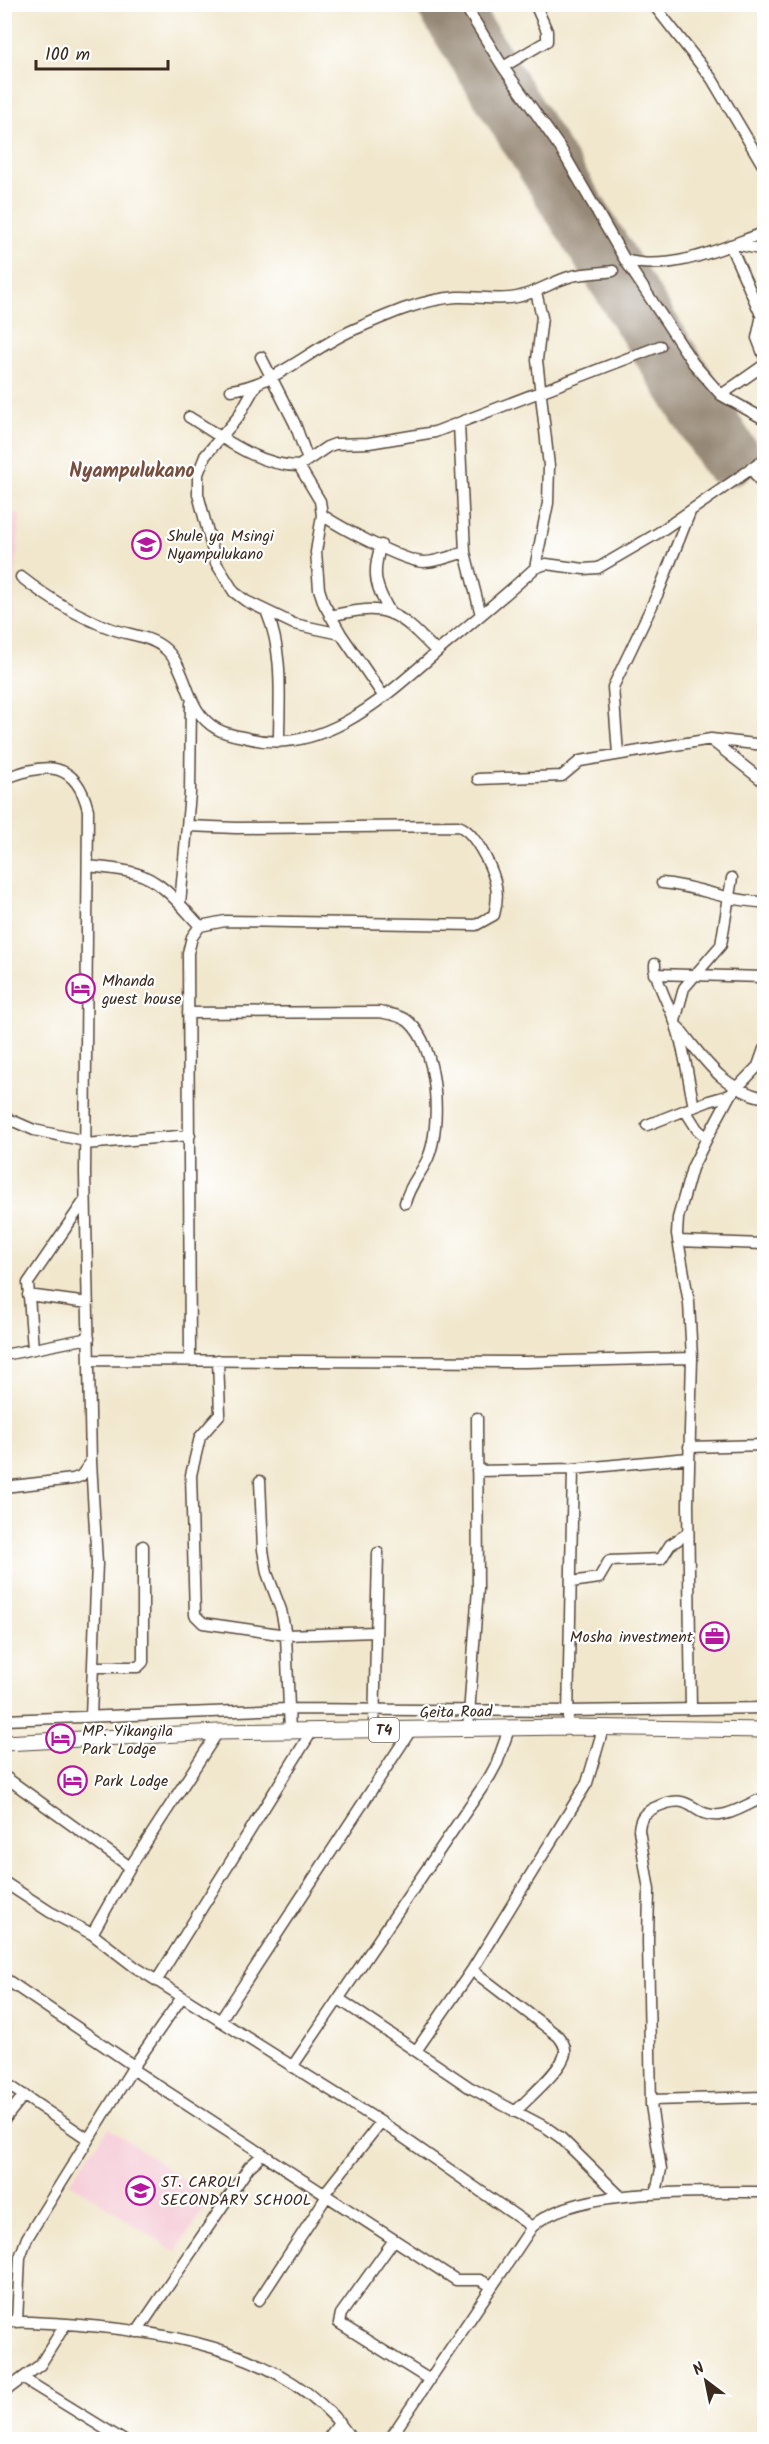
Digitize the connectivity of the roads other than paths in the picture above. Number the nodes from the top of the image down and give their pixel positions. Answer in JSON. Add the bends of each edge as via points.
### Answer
{"nodes":[{"id":1,"x":535,"y":4,"type":"edge"},
{"id":2,"x":656,"y":5,"type":"edge"},
{"id":3,"x":468,"y":6,"type":"edge"},
{"id":4,"x":503,"y":68,"type":"junction"},
{"id":5,"x":765,"y":167,"type":"edge"},
{"id":6,"x":765,"y":233,"type":"edge"},
{"id":7,"x":731,"y":245,"type":"junction"},
{"id":8,"x":765,"y":250,"type":"edge"},
{"id":9,"x":625,"y":260,"type":"junction"},
{"id":10,"x":613,"y":271,"type":"dead end"},
{"id":11,"x":536,"y":292,"type":"junction"},
{"id":12,"x":763,"y":310,"type":"edge"},
{"id":13,"x":660,"y":346,"type":"dead end"},
{"id":14,"x":765,"y":356,"type":"edge"},
{"id":15,"x":261,"y":357,"type":"dead end"},
{"id":16,"x":765,"y":365,"type":"edge"},
{"id":17,"x":271,"y":377,"type":"junction"},
{"id":18,"x":255,"y":385,"type":"junction"},
{"id":19,"x":231,"y":390,"type":"dead end"},
{"id":20,"x":540,"y":392,"type":"junction"},
{"id":21,"x":721,"y":395,"type":"junction"},
{"id":22,"x":189,"y":417,"type":"dead end"},
{"id":23,"x":765,"y":419,"type":"edge"},
{"id":24,"x":459,"y":424,"type":"junction"},
{"id":25,"x":221,"y":436,"type":"junction"},
{"id":26,"x":765,"y":460,"type":"edge"},
{"id":27,"x":304,"y":463,"type":"junction"},
{"id":28,"x":751,"y":468,"type":"junction"},
{"id":29,"x":765,"y":487,"type":"edge"},
{"id":30,"x":690,"y":512,"type":"junction"},
{"id":31,"x":322,"y":515,"type":"junction"},
{"id":32,"x":381,"y":546,"type":"junction"},
{"id":33,"x":465,"y":552,"type":"junction"},
{"id":34,"x":535,"y":568,"type":"junction"},
{"id":35,"x":21,"y":577,"type":"dead end"},
{"id":36,"x":267,"y":613,"type":"junction"},
{"id":37,"x":391,"y":614,"type":"junction"},
{"id":38,"x":481,"y":615,"type":"junction"},
{"id":39,"x":330,"y":616,"type":"junction"},
{"id":40,"x":341,"y":634,"type":"junction"},
{"id":41,"x":437,"y":652,"type":"junction"},
{"id":42,"x":384,"y":697,"type":"junction"},
{"id":43,"x":192,"y":703,"type":"junction"},
{"id":44,"x":711,"y":740,"type":"junction"},
{"id":45,"x":279,"y":742,"type":"junction"},
{"id":46,"x":765,"y":745,"type":"edge"},
{"id":47,"x":618,"y":754,"type":"junction"},
{"id":48,"x":6,"y":778,"type":"edge"},
{"id":49,"x":478,"y":779,"type":"dead end"},
{"id":50,"x":765,"y":782,"type":"edge"},
{"id":51,"x":4,"y":807,"type":"edge"},
{"id":52,"x":188,"y":826,"type":"junction"},
{"id":53,"x":89,"y":866,"type":"junction"},
{"id":54,"x":732,"y":878,"type":"dead end"},
{"id":55,"x":662,"y":883,"type":"dead end"},
{"id":56,"x":729,"y":897,"type":"junction"},
{"id":57,"x":765,"y":902,"type":"edge"},
{"id":58,"x":180,"y":904,"type":"junction"},
{"id":59,"x":200,"y":926,"type":"junction"},
{"id":60,"x":695,"y":976,"type":"junction"},
{"id":61,"x":765,"y":977,"type":"edge"},
{"id":62,"x":188,"y":1013,"type":"junction"},
{"id":63,"x":676,"y":1024,"type":"junction"},
{"id":64,"x":765,"y":1049,"type":"edge"},
{"id":65,"x":733,"y":1092,"type":"junction"},
{"id":66,"x":765,"y":1098,"type":"edge"},
{"id":67,"x":689,"y":1108,"type":"junction"},
{"id":68,"x":4,"y":1117,"type":"edge"},
{"id":69,"x":646,"y":1125,"type":"dead end"},
{"id":70,"x":190,"y":1135,"type":"junction"},
{"id":71,"x":707,"y":1138,"type":"junction"},
{"id":72,"x":85,"y":1143,"type":"junction"},
{"id":73,"x":85,"y":1200,"type":"junction"},
{"id":74,"x":405,"y":1203,"type":"dead end"},
{"id":75,"x":678,"y":1241,"type":"junction"},
{"id":76,"x":765,"y":1244,"type":"edge"},
{"id":77,"x":28,"y":1295,"type":"junction"},
{"id":78,"x":88,"y":1302,"type":"junction"},
{"id":79,"x":89,"y":1338,"type":"junction"},
{"id":80,"x":33,"y":1349,"type":"junction"},
{"id":81,"x":4,"y":1354,"type":"edge"},
{"id":82,"x":692,"y":1358,"type":"junction"},
{"id":83,"x":89,"y":1360,"type":"junction"},
{"id":84,"x":190,"y":1360,"type":"junction"},
{"id":85,"x":218,"y":1360,"type":"junction"},
{"id":86,"x":477,"y":1418,"type":"dead end"},
{"id":87,"x":765,"y":1445,"type":"edge"},
{"id":88,"x":688,"y":1447,"type":"junction"},
{"id":89,"x":688,"y":1458,"type":"junction"},
{"id":90,"x":91,"y":1462,"type":"junction"},
{"id":91,"x":573,"y":1469,"type":"junction"},
{"id":92,"x":477,"y":1471,"type":"junction"},
{"id":93,"x":260,"y":1481,"type":"dead end"},
{"id":94,"x":4,"y":1487,"type":"edge"},
{"id":95,"x":688,"y":1533,"type":"junction"},
{"id":96,"x":143,"y":1546,"type":"dead end"},
{"id":97,"x":378,"y":1553,"type":"dead end"},
{"id":98,"x":571,"y":1582,"type":"junction"},
{"id":99,"x":376,"y":1632,"type":"junction"},
{"id":100,"x":286,"y":1635,"type":"junction"},
{"id":101,"x":94,"y":1667,"type":"junction"},
{"id":102,"x":765,"y":1708,"type":"edge"},
{"id":103,"x":290,"y":1709,"type":"junction"},
{"id":104,"x":374,"y":1709,"type":"junction"},
{"id":105,"x":691,"y":1709,"type":"junction"},
{"id":106,"x":469,"y":1710,"type":"junction"},
{"id":107,"x":569,"y":1712,"type":"junction"},
{"id":108,"x":91,"y":1716,"type":"junction"},
{"id":109,"x":4,"y":1720,"type":"edge"},
{"id":110,"x":568,"y":1727,"type":"junction"},
{"id":111,"x":468,"y":1729,"type":"junction"},
{"id":112,"x":509,"y":1729,"type":"junction"},
{"id":113,"x":603,"y":1729,"type":"junction"},
{"id":114,"x":374,"y":1730,"type":"junction"},
{"id":115,"x":411,"y":1730,"type":"junction"},
{"id":116,"x":765,"y":1730,"type":"edge"},
{"id":117,"x":312,"y":1731,"type":"junction"},
{"id":118,"x":218,"y":1732,"type":"junction"},
{"id":119,"x":291,"y":1732,"type":"junction"},
{"id":120,"x":4,"y":1743,"type":"edge"},
{"id":121,"x":4,"y":1776,"type":"edge"},
{"id":122,"x":765,"y":1798,"type":"edge"},
{"id":123,"x":130,"y":1866,"type":"junction"},
{"id":124,"x":4,"y":1882,"type":"edge"},
{"id":125,"x":92,"y":1934,"type":"junction"},
{"id":126,"x":472,"y":1970,"type":"junction"},
{"id":127,"x":4,"y":1978,"type":"edge"},
{"id":128,"x":157,"y":1980,"type":"junction"},
{"id":129,"x":182,"y":1997,"type":"junction"},
{"id":130,"x":339,"y":2000,"type":"junction"},
{"id":131,"x":220,"y":2021,"type":"junction"},
{"id":132,"x":416,"y":2051,"type":"junction"},
{"id":133,"x":133,"y":2067,"type":"junction"},
{"id":134,"x":292,"y":2067,"type":"junction"},
{"id":135,"x":4,"y":2082,"type":"edge"},
{"id":136,"x":24,"y":2095,"type":"junction"},
{"id":137,"x":765,"y":2097,"type":"edge"},
{"id":138,"x":652,"y":2100,"type":"junction"},
{"id":139,"x":515,"y":2112,"type":"junction"},
{"id":140,"x":4,"y":2120,"type":"edge"},
{"id":141,"x":99,"y":2121,"type":"junction"},
{"id":142,"x":381,"y":2122,"type":"junction"},
{"id":143,"x":72,"y":2129,"type":"junction"},
{"id":144,"x":88,"y":2139,"type":"junction"},
{"id":145,"x":257,"y":2160,"type":"dead end"},
{"id":146,"x":765,"y":2192,"type":"edge"},
{"id":147,"x":656,"y":2193,"type":"junction"},
{"id":148,"x":325,"y":2195,"type":"junction"},
{"id":149,"x":620,"y":2196,"type":"junction"},
{"id":150,"x":532,"y":2227,"type":"junction"},
{"id":151,"x":394,"y":2240,"type":"junction"},
{"id":152,"x":492,"y":2286,"type":"junction"},
{"id":153,"x":259,"y":2300,"type":"dead end"},
{"id":154,"x":4,"y":2321,"type":"edge"},
{"id":155,"x":17,"y":2322,"type":"junction"},
{"id":156,"x":65,"y":2325,"type":"junction"},
{"id":157,"x":137,"y":2332,"type":"junction"},
{"id":158,"x":24,"y":2379,"type":"junction"},
{"id":159,"x":430,"y":2380,"type":"junction"},
{"id":160,"x":4,"y":2392,"type":"edge"},
{"id":161,"x":340,"y":2422,"type":"junction"},
{"id":162,"x":123,"y":2439,"type":"edge"},
{"id":163,"x":327,"y":2439,"type":"edge"},
{"id":164,"x":352,"y":2439,"type":"edge"},
{"id":165,"x":389,"y":2439,"type":"edge"}],
"edges":[{"from":1,"to":4,"type":"street","via":[[548,41]]},
{"from":2,"to":5,"type":"street","via":[[712,79]]},
{"from":3,"to":4,"type":"street"},
{"from":4,"to":9,"type":"street","via":[[561,149]]},
{"from":6,"to":7,"type":"street"},
{"from":7,"to":8,"type":"street"},
{"from":7,"to":9,"type":"street","via":[[689,260],[646,264]]},
{"from":7,"to":12,"type":"street"},
{"from":9,"to":21,"type":"street","via":[[693,363]]},
{"from":10,"to":11,"type":"street","via":[[571,276]]},
{"from":11,"to":17,"type":"street","via":[[495,299],[459,297],[427,302],[351,330]]},
{"from":11,"to":20,"type":"street","via":[[542,317],[537,360]]},
{"from":12,"to":14,"type":"street","via":[[757,338]]},
{"from":13,"to":20,"type":"street"},
{"from":15,"to":17,"type":"street"},
{"from":16,"to":21,"type":"street"},
{"from":17,"to":18,"type":"street"},
{"from":17,"to":27,"type":"street","via":[[295,424]]},
{"from":18,"to":19,"type":"street"},
{"from":18,"to":25,"type":"street","via":[[238,417]]},
{"from":20,"to":24,"type":"street"},
{"from":20,"to":34,"type":"street","via":[[549,466],[548,503]]},
{"from":21,"to":23,"type":"street"},
{"from":22,"to":25,"type":"street"},
{"from":24,"to":27,"type":"street","via":[[403,439],[335,444]]},
{"from":24,"to":33,"type":"street"},
{"from":25,"to":27,"type":"street","via":[[272,464]]},
{"from":25,"to":36,"type":"street","via":[[205,456],[198,474],[198,494],[211,545],[216,563],[234,592]]},
{"from":26,"to":28,"type":"street"},
{"from":27,"to":31,"type":"street"},
{"from":28,"to":29,"type":"street"},
{"from":28,"to":30,"type":"street"},
{"from":30,"to":34,"type":"street","via":[[598,568],[584,570],[546,564]]},
{"from":30,"to":47,"type":"street","via":[[658,593],[613,687]]},
{"from":31,"to":32,"type":"street"},
{"from":31,"to":39,"type":"street","via":[[317,574]]},
{"from":32,"to":33,"type":"street","via":[[424,562]]},
{"from":32,"to":37,"type":"street","via":[[375,575]]},
{"from":33,"to":38,"type":"street"},
{"from":34,"to":38,"type":"street"},
{"from":35,"to":43,"type":"street","via":[[72,611],[165,648]]},
{"from":36,"to":40,"type":"street","via":[[308,628]]},
{"from":36,"to":45,"type":"street","via":[[280,670]]},
{"from":37,"to":39,"type":"street","via":[[362,609]]},
{"from":37,"to":41,"type":"street","via":[[411,625]]},
{"from":38,"to":41,"type":"street"},
{"from":39,"to":40,"type":"street"},
{"from":40,"to":42,"type":"street"},
{"from":41,"to":42,"type":"street"},
{"from":42,"to":45,"type":"street","via":[[331,729]]},
{"from":43,"to":45,"type":"street","via":[[204,720],[218,730],[258,741]]},
{"from":43,"to":52,"type":"street"},
{"from":44,"to":46,"type":"street"},
{"from":44,"to":47,"type":"street"},
{"from":44,"to":50,"type":"street"},
{"from":47,"to":49,"type":"street","via":[[580,761],[562,776]]},
{"from":48,"to":51,"type":"street"},
{"from":48,"to":53,"type":"street","via":[[48,766],[74,780],[85,795],[88,810]]},
{"from":52,"to":58,"type":"street"},
{"from":52,"to":59,"type":"street","via":[[458,826],[475,839],[495,879],[497,896],[494,915],[476,925],[225,921]]},
{"from":53,"to":58,"type":"street","via":[[136,873],[160,885]]},
{"from":53,"to":72,"type":"street"},
{"from":54,"to":56,"type":"street"},
{"from":55,"to":56,"type":"street"},
{"from":56,"to":57,"type":"street"},
{"from":56,"to":60,"type":"street","via":[[721,945]]},
{"from":58,"to":59,"type":"street"},
{"from":59,"to":62,"type":"street","via":[[188,953]]},
{"from":60,"to":61,"type":"street"},
{"from":60,"to":63,"type":"street","via":[[684,988]]},
{"from":60,"to":63,"type":"street","via":[[655,969]]},
{"from":62,"to":70,"type":"street"},
{"from":62,"to":74,"type":"street","via":[[379,1012],[408,1020],[425,1044],[435,1119],[428,1159],[413,1180]]},
{"from":63,"to":65,"type":"street"},
{"from":63,"to":67,"type":"street"},
{"from":64,"to":65,"type":"street","via":[[758,1066]]},
{"from":65,"to":66,"type":"street"},
{"from":65,"to":67,"type":"street"},
{"from":65,"to":71,"type":"street"},
{"from":67,"to":69,"type":"street"},
{"from":67,"to":71,"type":"street","via":[[697,1129]]},
{"from":68,"to":72,"type":"street","via":[[34,1130]]},
{"from":70,"to":72,"type":"street"},
{"from":70,"to":84,"type":"street"},
{"from":71,"to":75,"type":"street","via":[[683,1197]]},
{"from":72,"to":73,"type":"street"},
{"from":73,"to":77,"type":"street","via":[[28,1283]]},
{"from":73,"to":78,"type":"street"},
{"from":75,"to":76,"type":"street"},
{"from":75,"to":82,"type":"street","via":[[689,1303]]},
{"from":77,"to":78,"type":"street"},
{"from":77,"to":80,"type":"street"},
{"from":78,"to":79,"type":"street"},
{"from":79,"to":80,"type":"street"},
{"from":79,"to":83,"type":"street"},
{"from":80,"to":81,"type":"street"},
{"from":82,"to":85,"type":"street","via":[[525,1362]]},
{"from":82,"to":88,"type":"street"},
{"from":83,"to":84,"type":"street"},
{"from":83,"to":90,"type":"street"},
{"from":84,"to":85,"type":"street"},
{"from":85,"to":100,"type":"street","via":[[220,1414],[200,1437],[191,1479],[195,1615],[203,1623]]},
{"from":86,"to":92,"type":"street"},
{"from":87,"to":88,"type":"street"},
{"from":88,"to":89,"type":"street"},
{"from":89,"to":91,"type":"street"},
{"from":89,"to":95,"type":"street"},
{"from":90,"to":94,"type":"street","via":[[74,1479]]},
{"from":90,"to":101,"type":"street","via":[[97,1563]]},
{"from":91,"to":92,"type":"street"},
{"from":91,"to":98,"type":"street"},
{"from":92,"to":106,"type":"street","via":[[478,1588]]},
{"from":93,"to":100,"type":"street","via":[[263,1550]]},
{"from":95,"to":98,"type":"street","via":[[670,1545],[661,1559],[609,1561],[599,1578]]},
{"from":95,"to":105,"type":"street"},
{"from":96,"to":101,"type":"street","via":[[143,1662],[138,1667]]},
{"from":97,"to":99,"type":"street"},
{"from":98,"to":107,"type":"street"},
{"from":99,"to":100,"type":"street"},
{"from":99,"to":104,"type":"street"},
{"from":100,"to":103,"type":"street"},
{"from":101,"to":108,"type":"street"},
{"from":102,"to":105,"type":"street"},
{"from":103,"to":104,"type":"street"},
{"from":103,"to":108,"type":"street"},
{"from":103,"to":119,"type":"street"},
{"from":104,"to":106,"type":"street"},
{"from":104,"to":114,"type":"street"},
{"from":105,"to":107,"type":"street"},
{"from":106,"to":107,"type":"street"},
{"from":106,"to":111,"type":"street"},
{"from":107,"to":110,"type":"street"},
{"from":108,"to":109,"type":"street"},
{"from":110,"to":112,"type":"highway","name":"Geita Road","number":"T4"},
{"from":110,"to":113,"type":"highway","name":"Geita Road","number":"T4"},
{"from":111,"to":112,"type":"highway","name":"Geita Road","number":"T4"},
{"from":111,"to":115,"type":"highway","name":"Geita Road","number":"T4"},
{"from":112,"to":130,"type":"street","via":[[490,1776]]},
{"from":113,"to":116,"type":"highway","name":"Geita Road","number":"T4"},
{"from":113,"to":126,"type":"street","via":[[590,1777]]},
{"from":114,"to":115,"type":"highway","name":"Geita Road","number":"T4"},
{"from":114,"to":117,"type":"highway","name":"Geita Road","number":"T4"},
{"from":115,"to":131,"type":"street"},
{"from":117,"to":119,"type":"highway","name":"Geita Road","number":"T4"},
{"from":117,"to":128,"type":"street"},
{"from":118,"to":119,"type":"highway","name":"Geita Road","number":"T4"},
{"from":118,"to":120,"type":"highway","name":"Geita Road","number":"T4"},
{"from":118,"to":123,"type":"street"},
{"from":121,"to":123,"type":"street"},
{"from":122,"to":138,"type":"street","via":[[719,1816],[673,1800],[641,1817],[639,1830],[649,1890]]},
{"from":123,"to":125,"type":"street"},
{"from":124,"to":125,"type":"street"},
{"from":125,"to":128,"type":"street"},
{"from":126,"to":132,"type":"street"},
{"from":126,"to":139,"type":"street","via":[[564,2044],[565,2053],[558,2067]]},
{"from":127,"to":133,"type":"street"},
{"from":128,"to":129,"type":"street"},
{"from":129,"to":131,"type":"street"},
{"from":129,"to":133,"type":"street"},
{"from":130,"to":132,"type":"street"},
{"from":130,"to":134,"type":"street"},
{"from":131,"to":134,"type":"street"},
{"from":132,"to":139,"type":"street"},
{"from":133,"to":141,"type":"street"},
{"from":133,"to":148,"type":"street"},
{"from":134,"to":142,"type":"street"},
{"from":135,"to":136,"type":"street"},
{"from":136,"to":140,"type":"street"},
{"from":136,"to":143,"type":"street"},
{"from":137,"to":138,"type":"street"},
{"from":138,"to":147,"type":"street","via":[[661,2157]]},
{"from":139,"to":149,"type":"street","via":[[561,2138]]},
{"from":141,"to":143,"type":"street"},
{"from":141,"to":144,"type":"street"},
{"from":142,"to":148,"type":"street"},
{"from":142,"to":150,"type":"street"},
{"from":143,"to":144,"type":"street"},
{"from":144,"to":155,"type":"street","via":[[20,2257]]},
{"from":145,"to":157,"type":"street"},
{"from":146,"to":147,"type":"street"},
{"from":147,"to":149,"type":"street"},
{"from":148,"to":151,"type":"street"},
{"from":148,"to":153,"type":"street"},
{"from":149,"to":150,"type":"street","via":[[558,2210]]},
{"from":150,"to":152,"type":"street"},
{"from":151,"to":152,"type":"street","via":[[456,2280],[480,2280]]},
{"from":151,"to":159,"type":"street","via":[[341,2314],[339,2323]]},
{"from":152,"to":159,"type":"street"},
{"from":154,"to":155,"type":"street"},
{"from":155,"to":156,"type":"street"},
{"from":156,"to":157,"type":"street"},
{"from":156,"to":158,"type":"street","via":[[40,2365]]},
{"from":157,"to":161,"type":"street","via":[[184,2340],[257,2363],[317,2399]]},
{"from":158,"to":160,"type":"street"},
{"from":158,"to":162,"type":"street"},
{"from":159,"to":165,"type":"street"},
{"from":161,"to":163,"type":"street"},
{"from":161,"to":164,"type":"street"}]}
